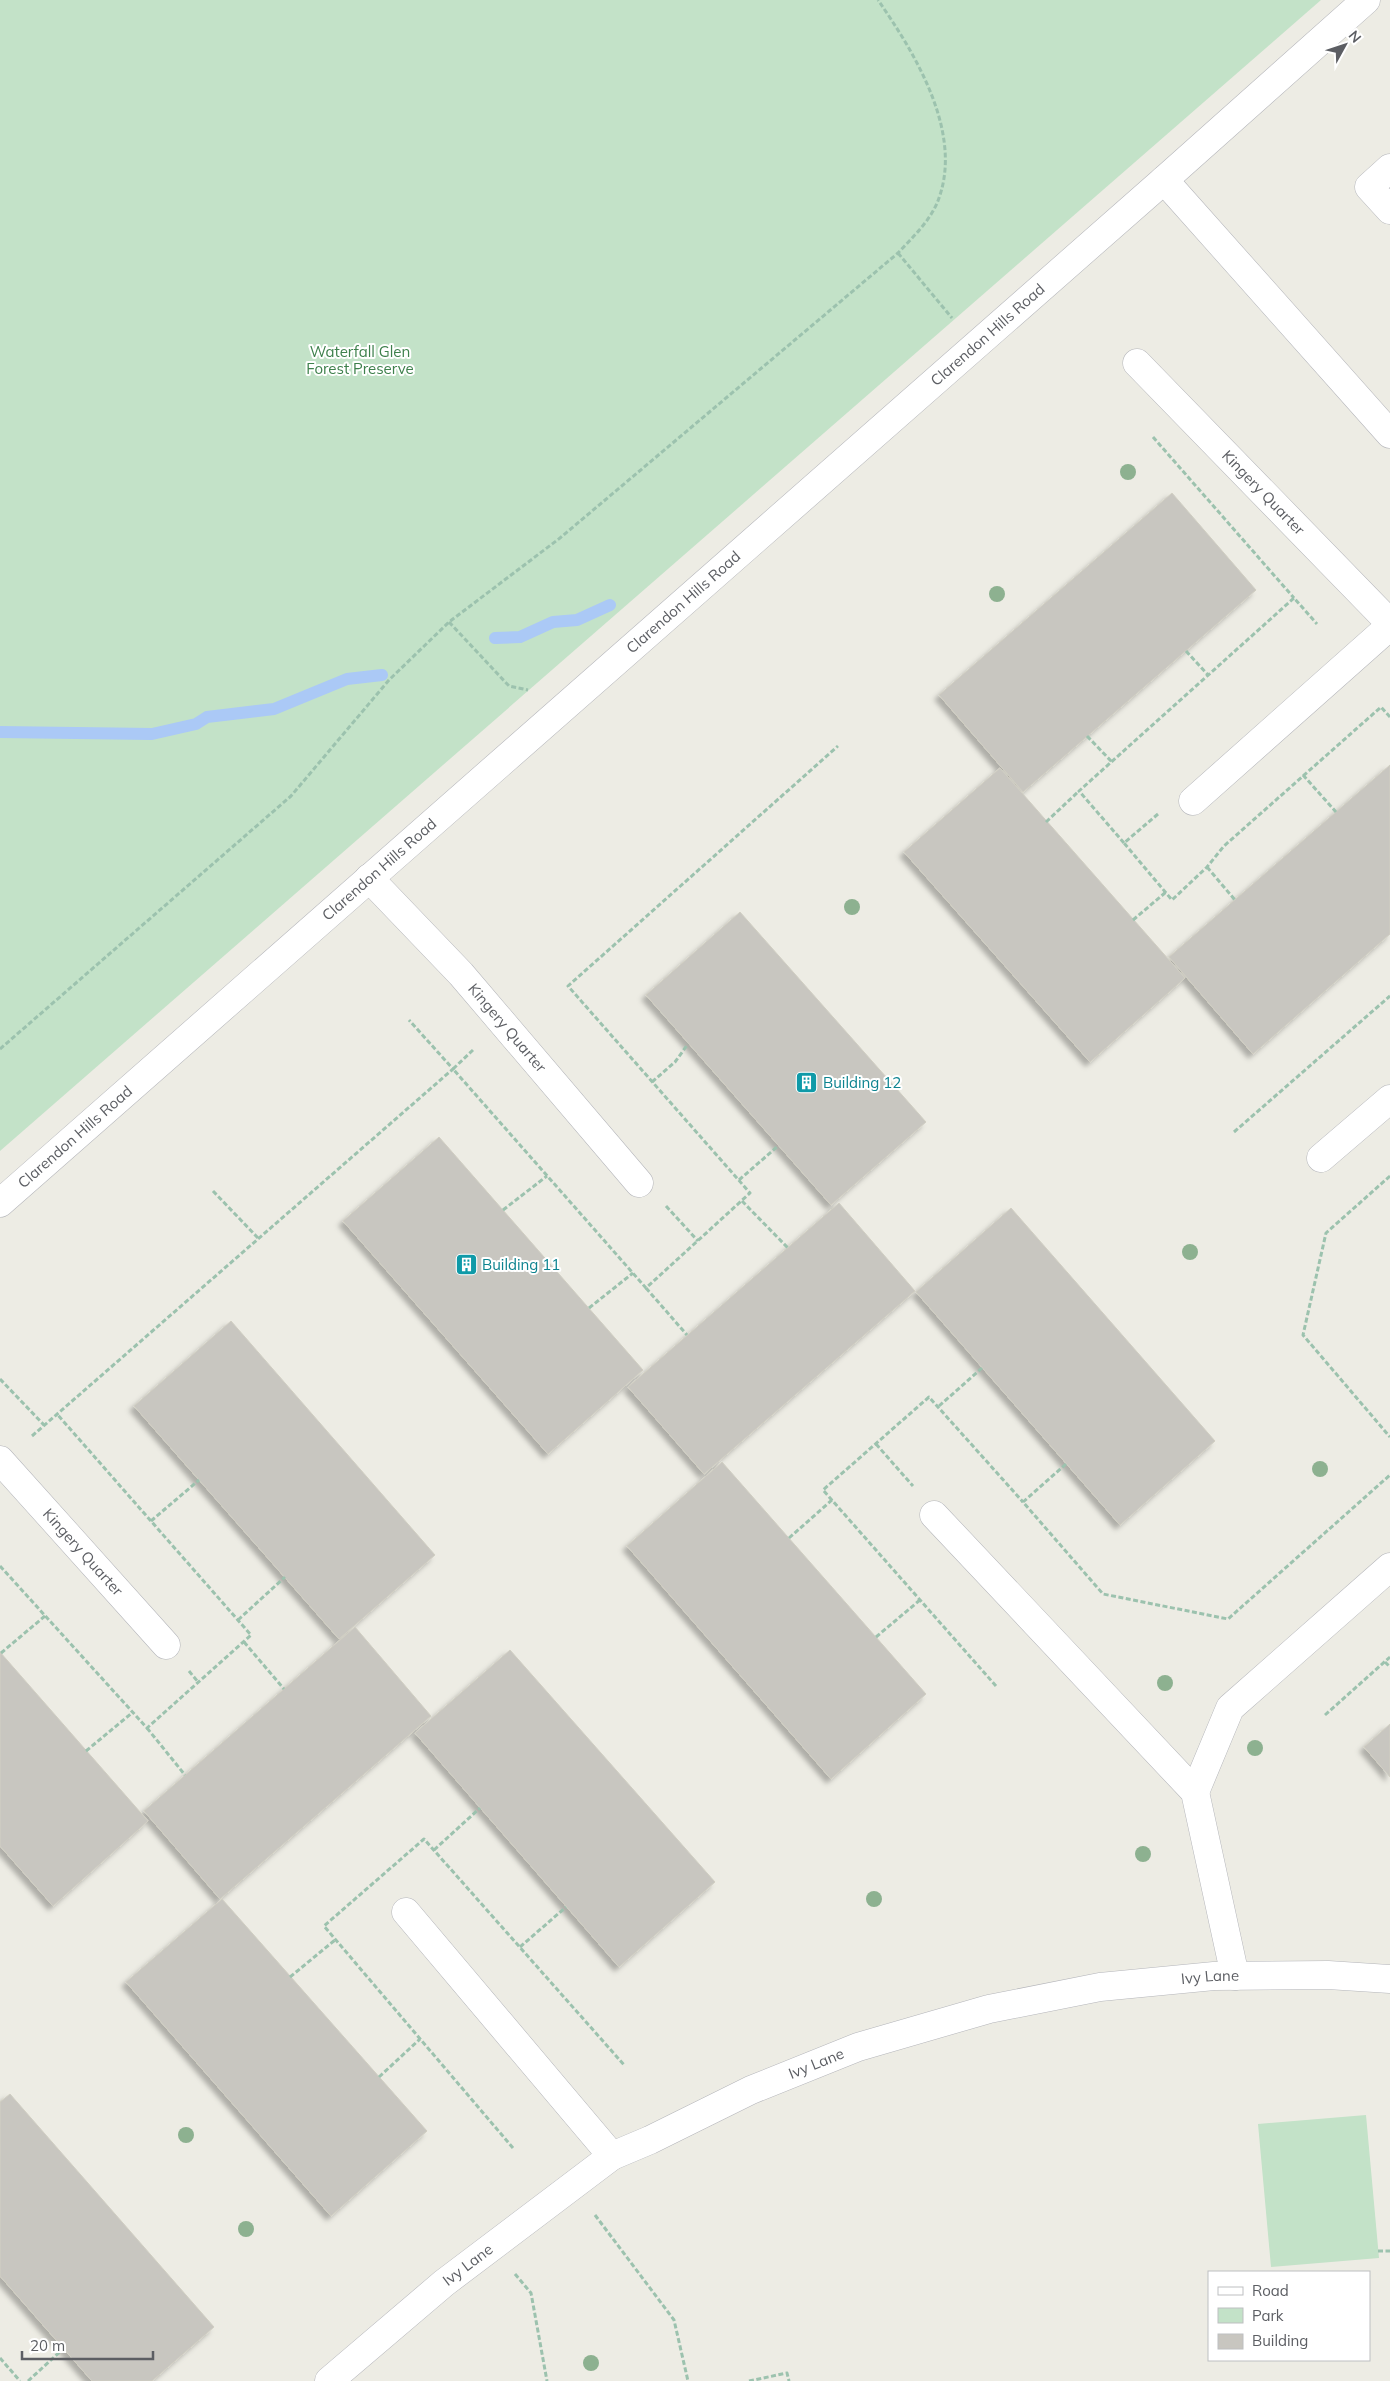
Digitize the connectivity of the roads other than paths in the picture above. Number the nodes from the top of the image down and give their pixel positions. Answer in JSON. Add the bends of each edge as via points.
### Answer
{"nodes":[{"id":1,"x":1366,"y":0,"type":"edge"},
{"id":2,"x":1390,"y":168,"type":"edge"},
{"id":3,"x":1164,"y":180,"type":"junction"},
{"id":4,"x":1390,"y":210,"type":"edge"},
{"id":5,"x":1137,"y":362,"type":"dead end"},
{"id":6,"x":1390,"y":434,"type":"edge"},
{"id":7,"x":1390,"y":624,"type":"edge"},
{"id":8,"x":1193,"y":801,"type":"dead end"},
{"id":9,"x":369,"y":878,"type":"junction"},
{"id":10,"x":1390,"y":1099,"type":"edge"},
{"id":11,"x":1321,"y":1158,"type":"dead end"},
{"id":12,"x":639,"y":1183,"type":"dead end"},
{"id":13,"x":0,"y":1203,"type":"edge"},
{"id":14,"x":0,"y":1460,"type":"edge"},
{"id":15,"x":934,"y":1515,"type":"dead end"},
{"id":16,"x":1390,"y":1566,"type":"edge"},
{"id":17,"x":166,"y":1645,"type":"dead end"},
{"id":18,"x":1195,"y":1792,"type":"junction"},
{"id":19,"x":406,"y":1912,"type":"dead end"},
{"id":20,"x":1236,"y":1976,"type":"junction"},
{"id":21,"x":1390,"y":1979,"type":"edge"},
{"id":22,"x":612,"y":2156,"type":"junction"},
{"id":23,"x":329,"y":2381,"type":"edge"}],
"edges":[{"from":1,"to":3,"type":"street","name":"Clarendon Hills Road"},
{"from":2,"to":4,"type":"street","via":[[1369,187]]},
{"from":3,"to":6,"type":"street"},
{"from":3,"to":9,"type":"street","name":"Clarendon Hills Road"},
{"from":5,"to":7,"type":"street","name":"Kingery Quarter"},
{"from":7,"to":8,"type":"street","name":"Kingery Quarter"},
{"from":9,"to":12,"type":"street","name":"Kingery Quarter","via":[[461,974]]},
{"from":9,"to":13,"type":"street","name":"Clarendon Hills Road"},
{"from":10,"to":11,"type":"street"},
{"from":14,"to":17,"type":"street","name":"Kingery Quarter"},
{"from":15,"to":18,"type":"street"},
{"from":16,"to":18,"type":"street","via":[[1230,1708]]},
{"from":18,"to":20,"type":"street"},
{"from":19,"to":22,"type":"street"},
{"from":20,"to":21,"type":"street","name":"Ivy Lane","via":[[1328,1975]]},
{"from":20,"to":22,"type":"street","name":"Ivy Lane","via":[[1100,1988],[989,2009],[858,2047],[751,2090]]},
{"from":22,"to":23,"type":"street","name":"Ivy Lane","via":[[444,2283]]}]}
